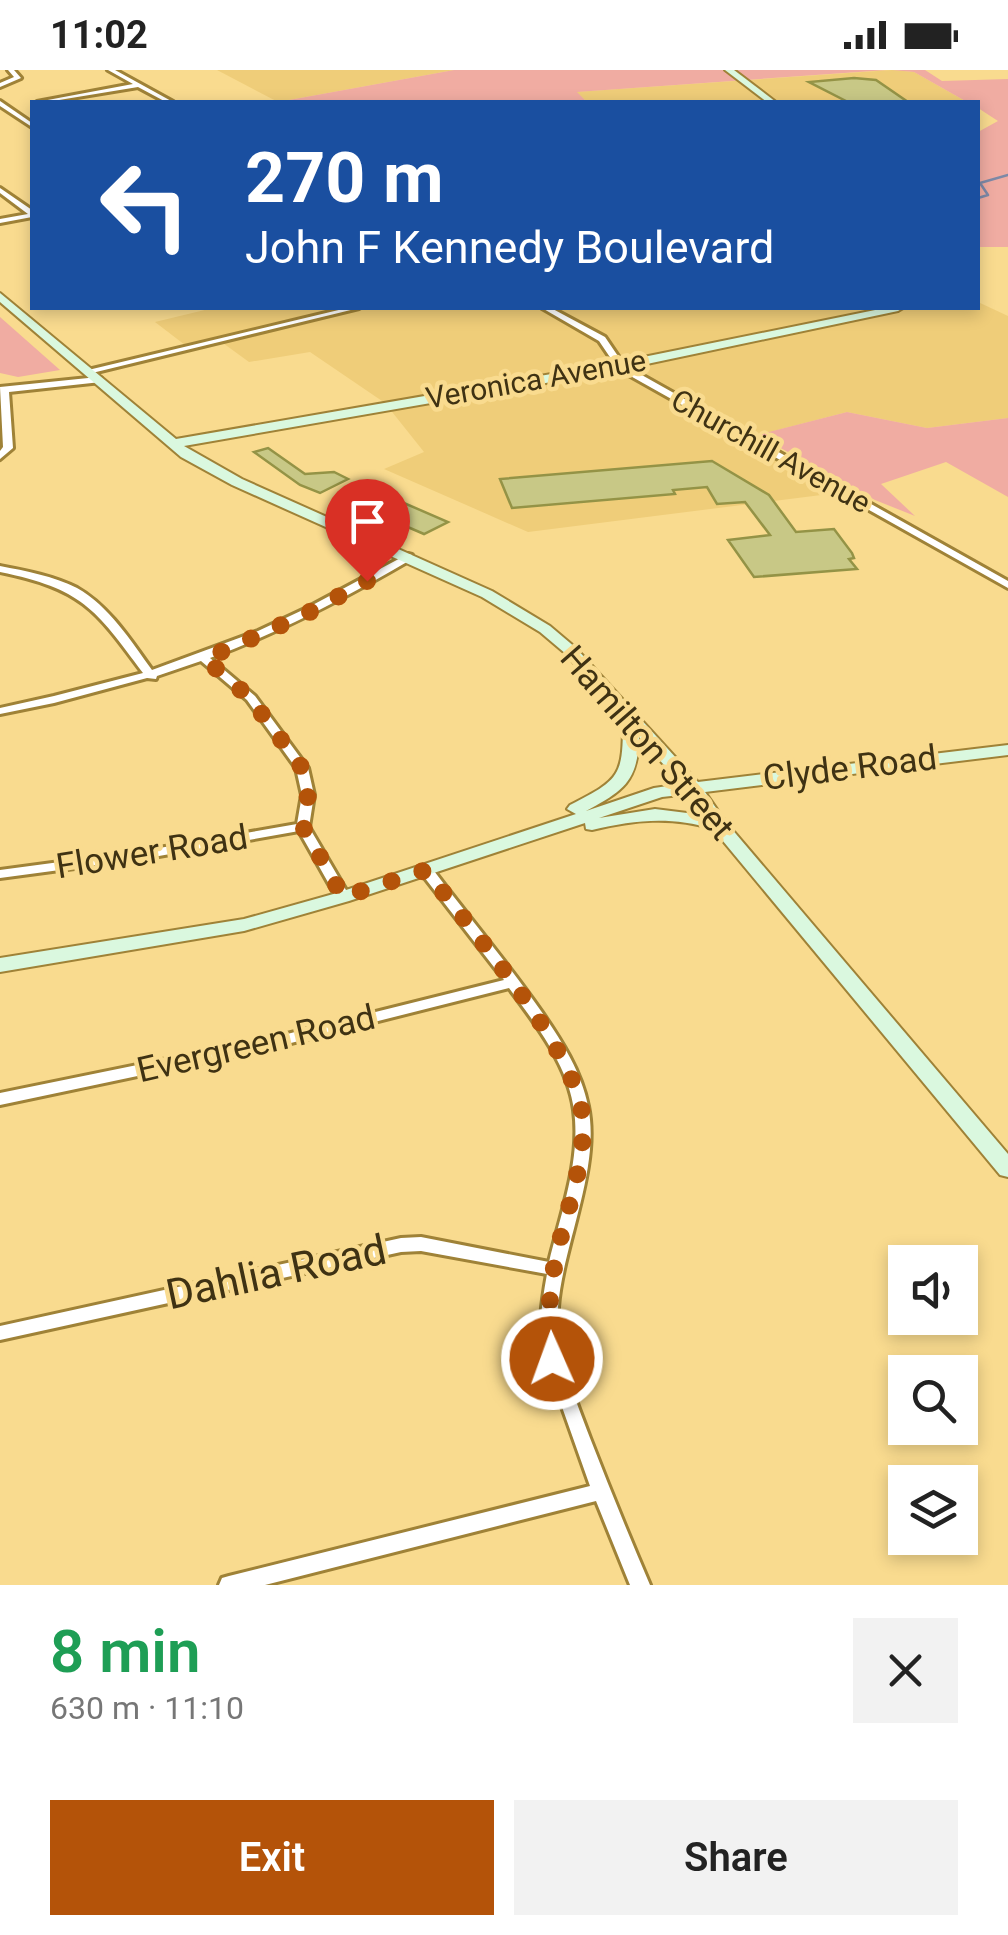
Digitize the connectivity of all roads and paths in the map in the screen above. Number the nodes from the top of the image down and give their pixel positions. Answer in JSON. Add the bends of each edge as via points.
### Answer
{"nodes":[{"id":1,"x":11,"y":70,"type":"edge"},
{"id":2,"x":111,"y":70,"type":"edge"},
{"id":3,"x":730,"y":70,"type":"edge"},
{"id":4,"x":0,"y":85,"type":"edge"},
{"id":5,"x":138,"y":85,"type":"junction"},
{"id":6,"x":52,"y":100,"type":"edge"},
{"id":7,"x":166,"y":100,"type":"edge"},
{"id":8,"x":769,"y":100,"type":"edge"},
{"id":9,"x":20,"y":106,"type":"dead end"},
{"id":10,"x":3,"y":107,"type":"edge"},
{"id":11,"x":30,"y":124,"type":"edge"},
{"id":12,"x":0,"y":190,"type":"edge"},
{"id":13,"x":30,"y":212,"type":"edge"},
{"id":14,"x":30,"y":214,"type":"edge"},
{"id":15,"x":0,"y":221,"type":"edge"},
{"id":16,"x":0,"y":296,"type":"edge"},
{"id":17,"x":347,"y":310,"type":"edge"},
{"id":18,"x":550,"y":310,"type":"edge"},
{"id":19,"x":888,"y":310,"type":"edge"},
{"id":20,"x":619,"y":366,"type":"junction"},
{"id":21,"x":93,"y":376,"type":"junction"},
{"id":22,"x":3,"y":389,"type":"edge"},
{"id":23,"x":172,"y":444,"type":"junction"},
{"id":24,"x":0,"y":456,"type":"edge"},
{"id":25,"x":408,"y":558,"type":"junction"},
{"id":26,"x":0,"y":569,"type":"edge"},
{"id":27,"x":1008,"y":584,"type":"edge"},
{"id":28,"x":205,"y":659,"type":"junction"},
{"id":29,"x":152,"y":676,"type":"junction"},
{"id":30,"x":0,"y":711,"type":"edge"},
{"id":31,"x":631,"y":718,"type":"junction"},
{"id":32,"x":1008,"y":750,"type":"edge"},
{"id":33,"x":692,"y":786,"type":"junction"},
{"id":34,"x":718,"y":826,"type":"junction"},
{"id":35,"x":303,"y":827,"type":"junction"},
{"id":36,"x":499,"y":846,"type":"junction"},
{"id":37,"x":426,"y":870,"type":"junction"},
{"id":38,"x":0,"y":874,"type":"edge"},
{"id":39,"x":343,"y":897,"type":"junction"},
{"id":40,"x":0,"y":964,"type":"edge"},
{"id":41,"x":510,"y":983,"type":"junction"},
{"id":42,"x":0,"y":1099,"type":"edge"},
{"id":43,"x":1008,"y":1169,"type":"edge"},
{"id":44,"x":553,"y":1269,"type":"junction"},
{"id":45,"x":0,"y":1332,"type":"edge"},
{"id":46,"x":600,"y":1492,"type":"junction"},
{"id":47,"x":282,"y":1578,"type":"edge"},
{"id":48,"x":228,"y":1585,"type":"edge"},
{"id":49,"x":640,"y":1585,"type":"edge"}],
"edges":[{"from":1,"to":4,"type":"street","via":[[18,78]]},
{"from":2,"to":5,"type":"street"},
{"from":3,"to":8,"type":"street"},
{"from":5,"to":6,"type":"street"},
{"from":5,"to":7,"type":"street"},
{"from":9,"to":10,"type":"street"},
{"from":10,"to":11,"type":"street"},
{"from":12,"to":13,"type":"street"},
{"from":14,"to":15,"type":"street"},
{"from":16,"to":21,"type":"street","name":"Hamilton Street"},
{"from":17,"to":21,"type":"street"},
{"from":18,"to":20,"type":"street","name":"Churchill Avenue","via":[[602,339]]},
{"from":19,"to":20,"type":"street","name":"Veronica Avenue"},
{"from":20,"to":23,"type":"street","name":"Veronica Avenue"},
{"from":20,"to":27,"type":"street","name":"Churchill Avenue"},
{"from":21,"to":22,"type":"street"},
{"from":21,"to":23,"type":"street","name":"Hamilton Street"},
{"from":22,"to":24,"type":"street","via":[[8,448]]},
{"from":23,"to":25,"type":"street","name":"Hamilton Street","via":[[236,482]]},
{"from":25,"to":28,"type":"street"},
{"from":25,"to":31,"type":"street","name":"Hamilton Street","via":[[544,629]]},
{"from":26,"to":29,"type":"street","via":[[53,580],[94,602]]},
{"from":28,"to":29,"type":"street"},
{"from":28,"to":35,"type":"street","via":[[250,698],[302,768],[308,795]]},
{"from":29,"to":30,"type":"street"},
{"from":31,"to":33,"type":"street","name":"Hamilton Street"},
{"from":31,"to":36,"type":"street","via":[[632,762],[624,779]]},
{"from":32,"to":33,"type":"street","name":"Clyde Road"},
{"from":33,"to":34,"type":"street","name":"Hamilton Street"},
{"from":33,"to":36,"type":"street","name":"Clyde Road","via":[[629,800]]},
{"from":34,"to":36,"type":"street","via":[[647,812]]},
{"from":34,"to":43,"type":"street","name":"Hamilton Street"},
{"from":35,"to":38,"type":"street","name":"Flower Road"},
{"from":35,"to":39,"type":"street"},
{"from":36,"to":37,"type":"street"},
{"from":37,"to":39,"type":"street"},
{"from":37,"to":41,"type":"street"},
{"from":39,"to":40,"type":"street","via":[[244,925]]},
{"from":41,"to":42,"type":"street","name":"Evergreen Road","via":[[276,1042]]},
{"from":41,"to":44,"type":"street","via":[[574,1082],[581,1106],[573,1194]]},
{"from":44,"to":45,"type":"street","name":"Dahlia Road","via":[[401,1244]]},
{"from":44,"to":46,"type":"street","via":[[552,1359]]},
{"from":46,"to":47,"type":"street"},
{"from":46,"to":49,"type":"street"},
{"from":47,"to":48,"type":"street"}]}
